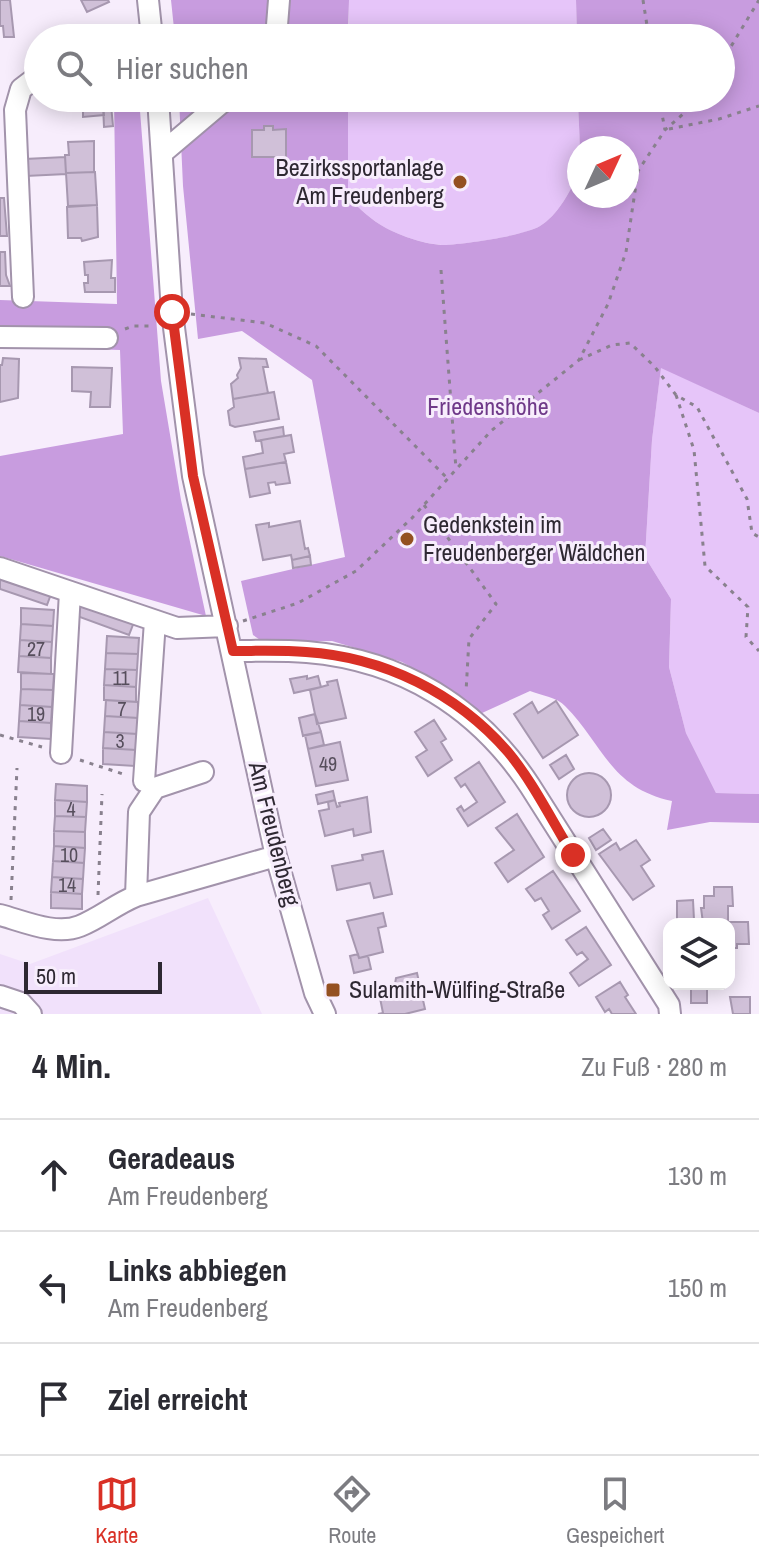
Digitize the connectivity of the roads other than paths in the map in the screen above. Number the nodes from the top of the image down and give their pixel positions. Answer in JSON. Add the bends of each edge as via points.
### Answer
{"nodes":[{"id":1,"x":148,"y":0,"type":"edge"},
{"id":2,"x":279,"y":0,"type":"edge"},
{"id":3,"x":151,"y":24,"type":"edge"},
{"id":4,"x":277,"y":24,"type":"edge"},
{"id":5,"x":24,"y":87,"type":"edge"},
{"id":6,"x":159,"y":112,"type":"edge"},
{"id":7,"x":210,"y":112,"type":"edge"},
{"id":8,"x":162,"y":153,"type":"junction"},
{"id":9,"x":23,"y":297,"type":"dead end"},
{"id":10,"x":0,"y":337,"type":"edge"},
{"id":11,"x":107,"y":338,"type":"road end"},
{"id":12,"x":0,"y":568,"type":"edge"},
{"id":13,"x":70,"y":592,"type":"junction"},
{"id":14,"x":155,"y":621,"type":"junction"},
{"id":15,"x":227,"y":626,"type":"junction"},
{"id":16,"x":233,"y":651,"type":"junction"},
{"id":17,"x":61,"y":753,"type":"dead end"},
{"id":18,"x":203,"y":772,"type":"dead end"},
{"id":19,"x":144,"y":781,"type":"dead end"},
{"id":20,"x":276,"y":856,"type":"junction"},
{"id":21,"x":136,"y":896,"type":"junction"},
{"id":22,"x":5,"y":916,"type":"edge"},
{"id":23,"x":0,"y":996,"type":"edge"},
{"id":24,"x":31,"y":1014,"type":"edge"},
{"id":25,"x":325,"y":1014,"type":"edge"},
{"id":26,"x":670,"y":1014,"type":"edge"}],
"edges":[{"from":1,"to":3,"type":"street"},
{"from":2,"to":4,"type":"street"},
{"from":5,"to":9,"type":"street","via":[[15,110]]},
{"from":6,"to":8,"type":"street","name":"Am Freudenberg"},
{"from":7,"to":8,"type":"street"},
{"from":8,"to":15,"type":"street","name":"Am Freudenberg","via":[[172,318],[193,476]]},
{"from":10,"to":11,"type":"street"},
{"from":12,"to":13,"type":"street"},
{"from":13,"to":14,"type":"street"},
{"from":13,"to":17,"type":"street"},
{"from":14,"to":15,"type":"street","via":[[177,628]]},
{"from":14,"to":19,"type":"street"},
{"from":15,"to":16,"type":"street","name":"Am Freudenberg"},
{"from":16,"to":20,"type":"street","name":"Am Freudenberg"},
{"from":16,"to":26,"type":"street","via":[[307,652],[377,664],[432,689],[479,724],[530,786]]},
{"from":18,"to":21,"type":"street","via":[[155,788],[139,812]]},
{"from":20,"to":21,"type":"street"},
{"from":20,"to":25,"type":"street","name":"Am Freudenberg"},
{"from":21,"to":22,"type":"street","via":[[69,929]]},
{"from":23,"to":24,"type":"street","via":[[21,1003]]}]}
